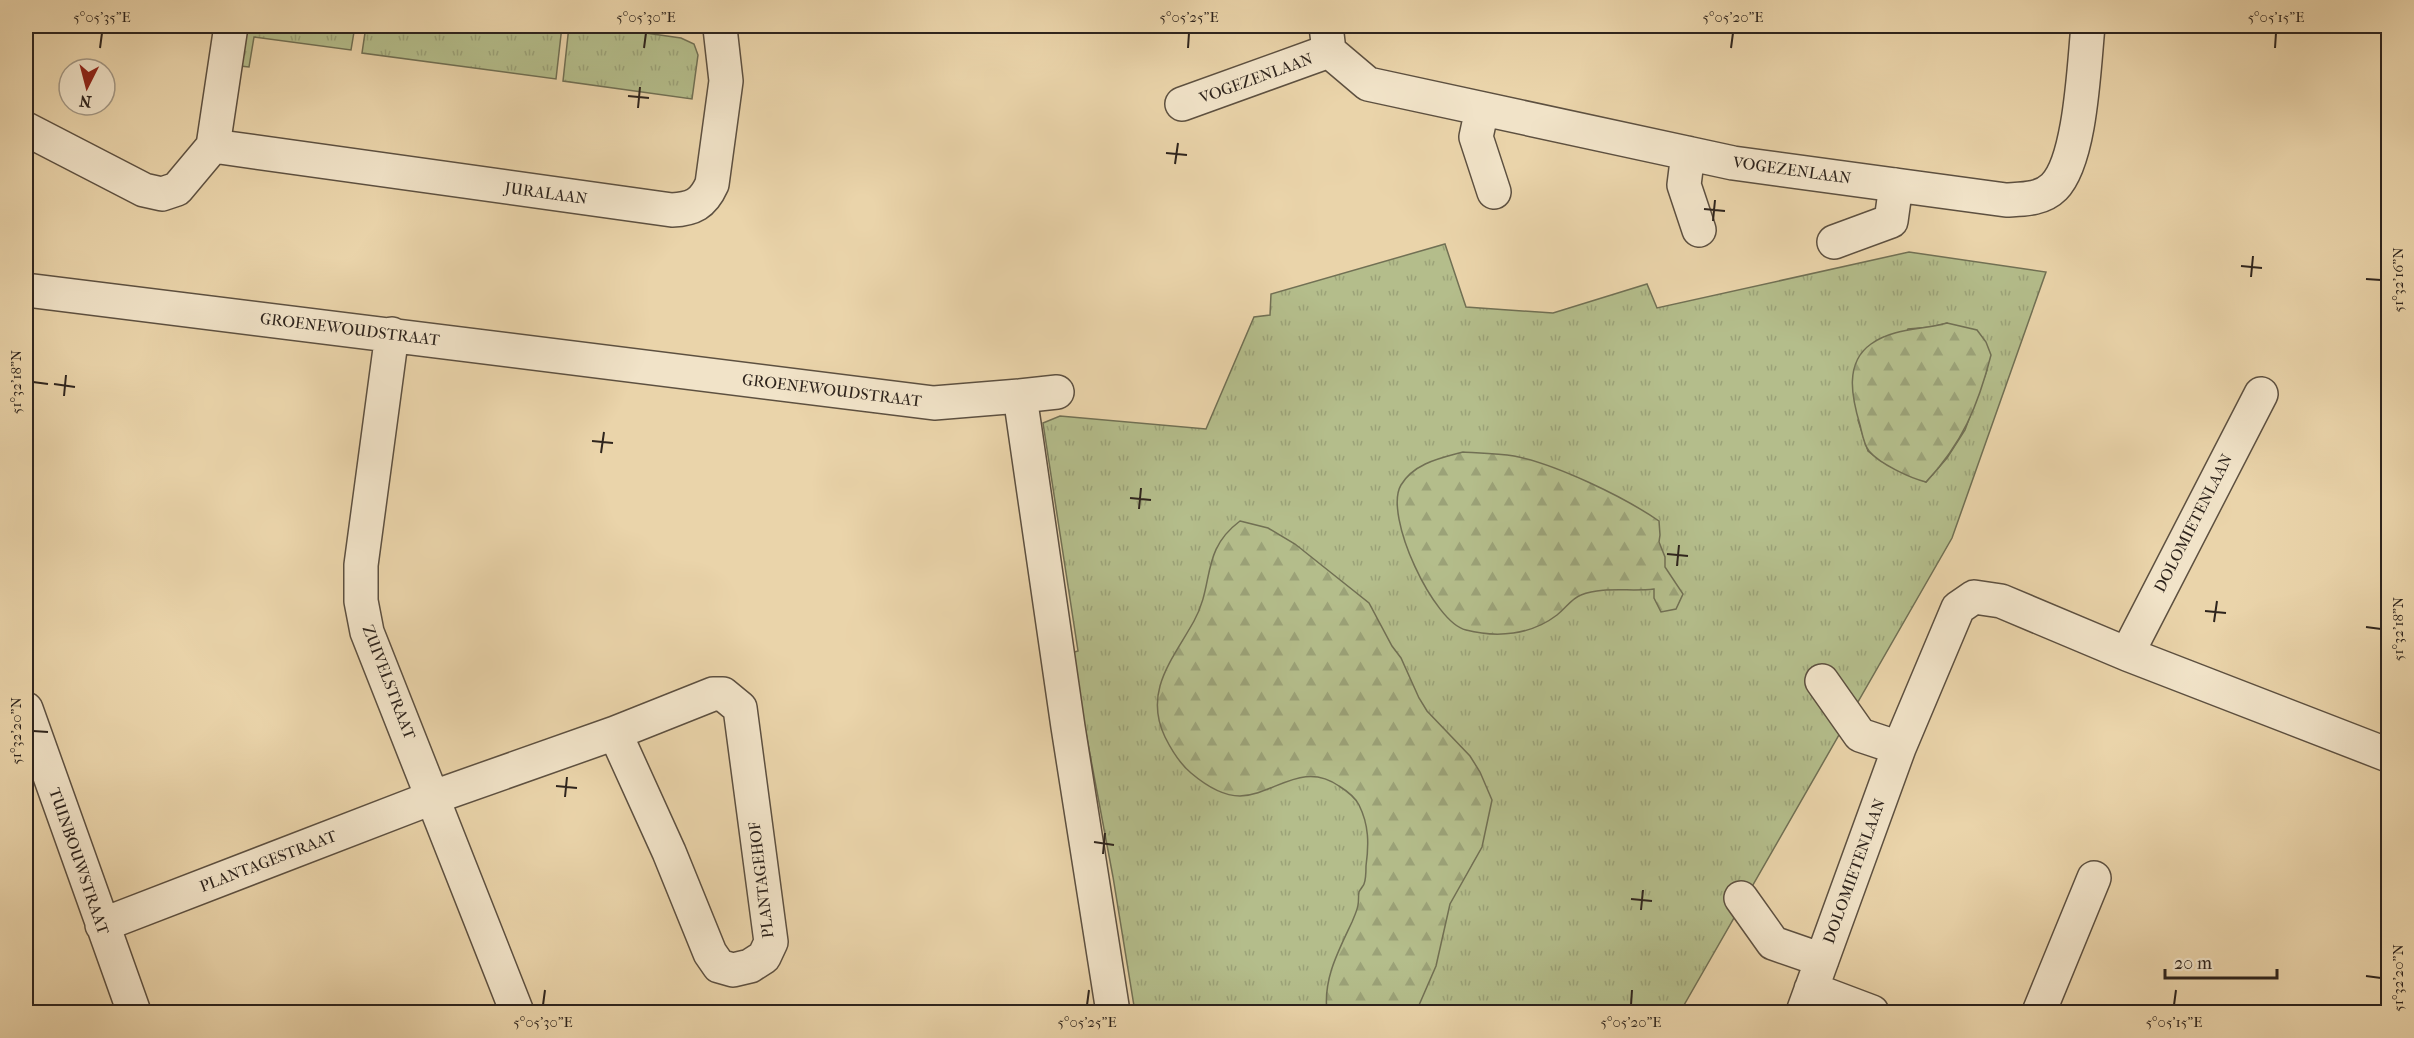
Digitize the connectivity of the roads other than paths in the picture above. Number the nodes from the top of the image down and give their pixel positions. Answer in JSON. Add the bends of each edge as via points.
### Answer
{"nodes":[{"id":1,"x":231,"y":26,"type":"edge"},
{"id":2,"x":717,"y":26,"type":"edge"},
{"id":3,"x":2088,"y":26,"type":"edge"},
{"id":4,"x":1328,"y":38,"type":"edge"},
{"id":5,"x":1182,"y":104,"type":"dead end"},
{"id":6,"x":1482,"y":109,"type":"junction"},
{"id":7,"x":26,"y":129,"type":"edge"},
{"id":8,"x":213,"y":146,"type":"junction"},
{"id":9,"x":1688,"y":153,"type":"junction"},
{"id":10,"x":1896,"y":185,"type":"junction"},
{"id":11,"x":1494,"y":192,"type":"dead end"},
{"id":12,"x":1699,"y":230,"type":"dead end"},
{"id":13,"x":1834,"y":242,"type":"dead end"},
{"id":14,"x":26,"y":290,"type":"edge"},
{"id":15,"x":392,"y":334,"type":"junction"},
{"id":16,"x":1057,"y":392,"type":"dead end"},
{"id":17,"x":2261,"y":394,"type":"dead end"},
{"id":18,"x":1020,"y":396,"type":"junction"},
{"id":19,"x":2127,"y":654,"type":"junction"},
{"id":20,"x":1822,"y":681,"type":"dead end"},
{"id":21,"x":26,"y":709,"type":"edge"},
{"id":22,"x":615,"y":733,"type":"junction"},
{"id":23,"x":1899,"y":748,"type":"junction"},
{"id":24,"x":2388,"y":754,"type":"edge"},
{"id":25,"x":434,"y":797,"type":"junction"},
{"id":26,"x":2094,"y":878,"type":"dead end"},
{"id":27,"x":1741,"y":898,"type":"dead end"},
{"id":28,"x":102,"y":925,"type":"junction"},
{"id":29,"x":1812,"y":987,"type":"edge"},
{"id":30,"x":134,"y":1012,"type":"edge"},
{"id":31,"x":517,"y":1012,"type":"edge"},
{"id":32,"x":1113,"y":1012,"type":"edge"},
{"id":33,"x":1872,"y":1012,"type":"edge"},
{"id":34,"x":2040,"y":1012,"type":"edge"}],
"edges":[{"from":1,"to":8,"type":"street"},
{"from":2,"to":8,"type":"street","name":"JURALAAN","via":[[726,81],[712,184],[699,204],[690,209],[672,210]]},
{"from":3,"to":10,"type":"street","name":"VOGEZENLAAN","via":[[2076,133],[2054,188],[2031,199],[2006,200]]},
{"from":4,"to":5,"type":"street","name":"VOGEZENLAAN"},
{"from":4,"to":6,"type":"street","name":"VOGEZENLAAN","via":[[1368,84]]},
{"from":6,"to":9,"type":"street","name":"VOGEZENLAAN"},
{"from":6,"to":11,"type":"street","via":[[1476,137]]},
{"from":7,"to":8,"type":"street","via":[[144,190],[162,194],[177,189]]},
{"from":9,"to":10,"type":"street","name":"VOGEZENLAAN","via":[[1733,163]]},
{"from":9,"to":12,"type":"street","via":[[1683,185]]},
{"from":10,"to":13,"type":"street","via":[[1891,222]]},
{"from":14,"to":15,"type":"street","name":"GROENEWOUDSTRAAT"},
{"from":15,"to":18,"type":"street","name":"GROENEWOUDSTRAAT","via":[[934,403]]},
{"from":15,"to":25,"type":"street","name":"ZUIVELSTRAAT","via":[[361,565],[361,601],[367,632]]},
{"from":16,"to":18,"type":"street","name":"GROENEWOUDSTRAAT"},
{"from":17,"to":19,"type":"street","name":"DOLOMIETENLAAN"},
{"from":18,"to":32,"type":"street"},
{"from":19,"to":23,"type":"street","name":"DOLOMIETENLAAN","via":[[2001,601],[1974,597],[1958,608]]},
{"from":19,"to":24,"type":"street","name":"DOLOMIETENLAAN"},
{"from":20,"to":23,"type":"street","via":[[1860,735]]},
{"from":21,"to":28,"type":"street","name":"TUINBOUWSTRAAT"},
{"from":22,"to":22,"type":"street","name":"PLANTAGEHOF","via":[[710,953],[719,966],[733,970],[750,966],[764,957],[771,942],[740,708],[723,694],[713,694]]},
{"from":22,"to":25,"type":"street","name":"PLANTAGEHOF"},
{"from":23,"to":29,"type":"street","name":"DOLOMIETENLAAN"},
{"from":25,"to":28,"type":"street","name":"PLANTAGESTRAAT"},
{"from":25,"to":31,"type":"street","name":"ZUIVELSTRAAT"},
{"from":26,"to":34,"type":"street"},
{"from":27,"to":29,"type":"street","name":"DOLOMIETENLAAN","via":[[1773,943]]},
{"from":28,"to":30,"type":"street","name":"TUINBOUWSTRAAT"},
{"from":29,"to":33,"type":"street"}]}
